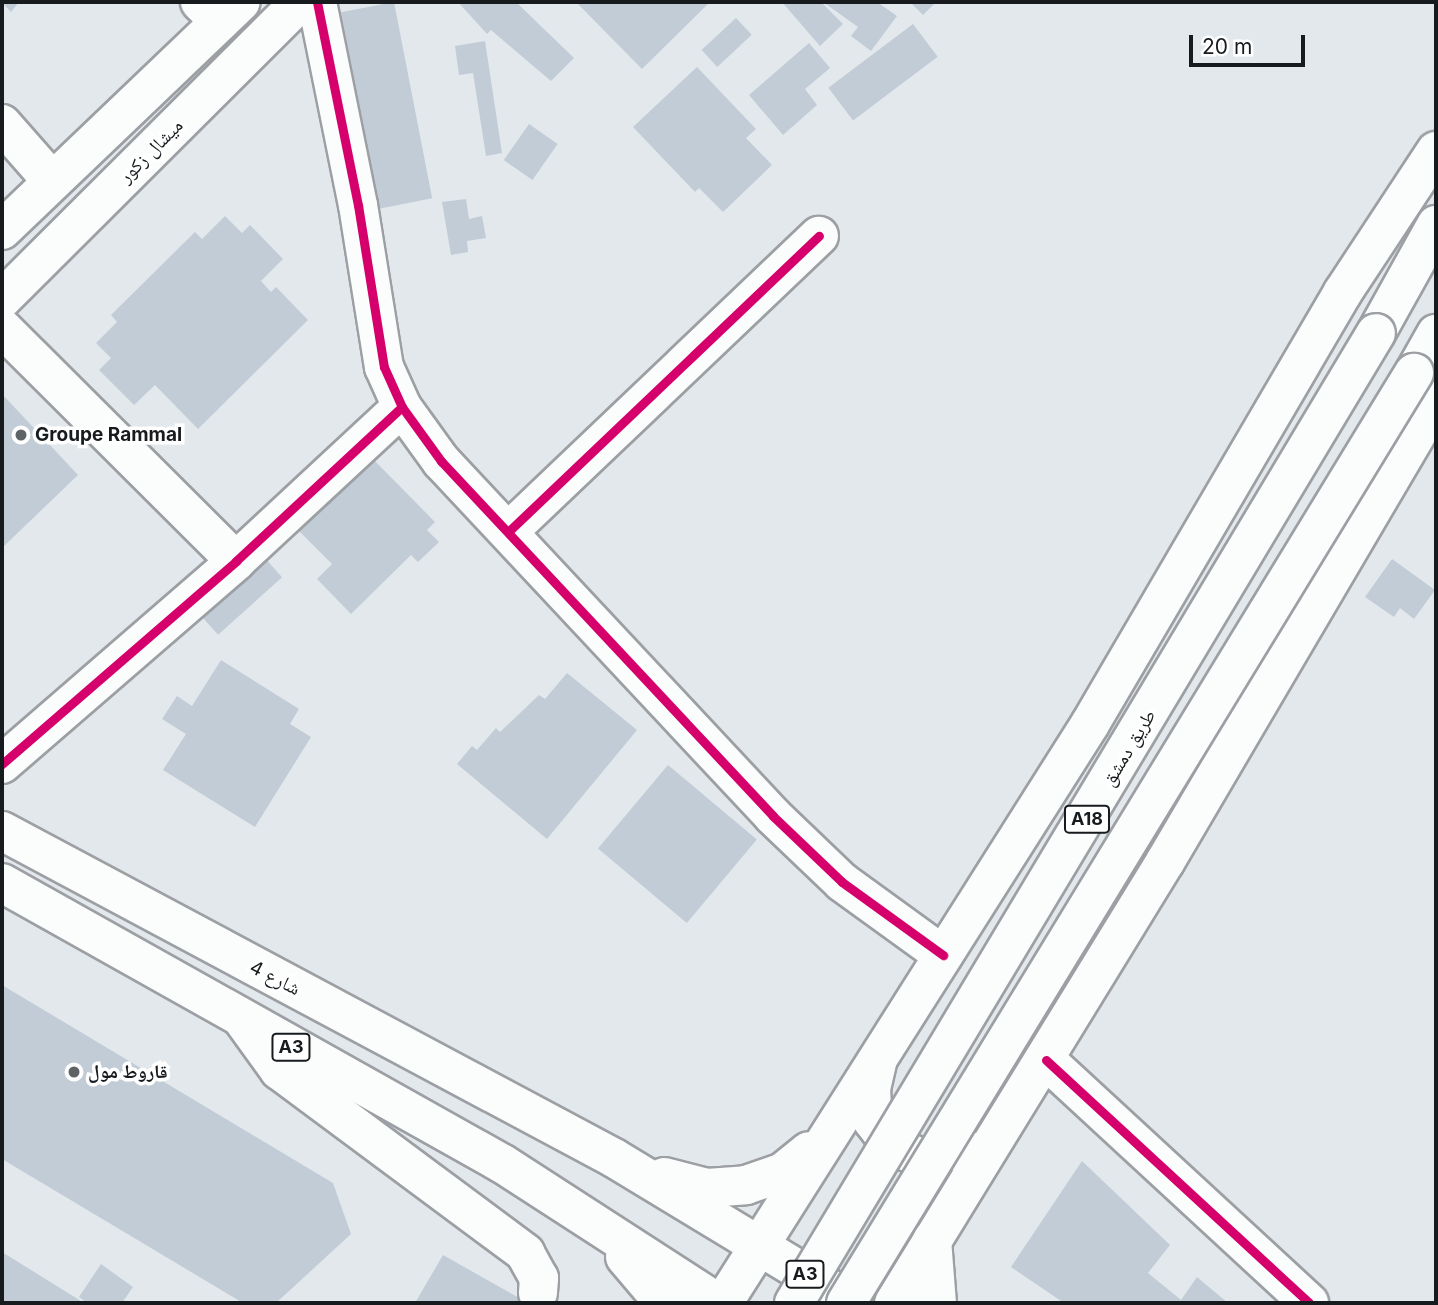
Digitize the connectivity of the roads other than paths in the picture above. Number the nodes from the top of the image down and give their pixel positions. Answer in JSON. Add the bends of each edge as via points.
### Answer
{"nodes":[{"id":1,"x":300,"y":2,"type":"edge"},
{"id":2,"x":317,"y":2,"type":"edge"},
{"id":3,"x":220,"y":8,"type":"edge"},
{"id":4,"x":2,"y":124,"type":"edge"},
{"id":5,"x":1436,"y":151,"type":"edge"},
{"id":6,"x":52,"y":181,"type":"junction"},
{"id":7,"x":1436,"y":225,"type":"edge"},
{"id":8,"x":2,"y":230,"type":"edge"},
{"id":9,"x":820,"y":236,"type":"dead end"},
{"id":10,"x":2,"y":299,"type":"edge"},
{"id":11,"x":2,"y":328,"type":"edge"},
{"id":12,"x":1436,"y":334,"type":"edge"},
{"id":13,"x":1425,"y":387,"type":"edge"},
{"id":14,"x":401,"y":407,"type":"junction"},
{"id":15,"x":509,"y":531,"type":"junction"},
{"id":16,"x":236,"y":561,"type":"junction"},
{"id":17,"x":2,"y":764,"type":"edge"},
{"id":18,"x":2,"y":831,"type":"edge"},
{"id":19,"x":2,"y":883,"type":"edge"},
{"id":20,"x":943,"y":955,"type":"junction"},
{"id":21,"x":243,"y":1020,"type":"junction"},
{"id":22,"x":881,"y":1051,"type":"junction"},
{"id":23,"x":1046,"y":1060,"type":"junction"},
{"id":24,"x":999,"y":1132,"type":"junction"},
{"id":25,"x":829,"y":1134,"type":"junction"},
{"id":26,"x":614,"y":1158,"type":"junction"},
{"id":27,"x":579,"y":1211,"type":"junction"},
{"id":28,"x":932,"y":1240,"type":"junction"},
{"id":29,"x":757,"y":1245,"type":"junction"},
{"id":30,"x":538,"y":1293,"type":"dead end"},
{"id":31,"x":664,"y":1303,"type":"edge"},
{"id":32,"x":720,"y":1303,"type":"edge"},
{"id":33,"x":794,"y":1303,"type":"edge"},
{"id":34,"x":846,"y":1303,"type":"edge"},
{"id":35,"x":853,"y":1303,"type":"edge"},
{"id":36,"x":894,"y":1303,"type":"edge"},
{"id":37,"x":937,"y":1303,"type":"edge"},
{"id":38,"x":1309,"y":1303,"type":"edge"}],
"edges":[{"from":1,"to":10,"type":"main road","name":"ميشال زكور"},
{"from":2,"to":14,"type":"main road","via":[[358,205],[384,367]]},
{"from":3,"to":6,"type":"main road"},
{"from":4,"to":6,"type":"main road"},
{"from":5,"to":20,"type":"main road","via":[[1343,292],[1116,680]]},
{"from":6,"to":8,"type":"main road"},
{"from":7,"to":33,"type":"main road","name":"طريق دمشق","number":"A18","bridge":true,"via":[[1376,333]]},
{"from":9,"to":15,"type":"main road"},
{"from":11,"to":16,"type":"main road"},
{"from":12,"to":13,"type":"main road","number":"A18"},
{"from":13,"to":23,"type":"main road"},
{"from":13,"to":34,"type":"main road","number":"A18","bridge":true},
{"from":14,"to":15,"type":"main road","via":[[441,461]]},
{"from":14,"to":16,"type":"main road"},
{"from":15,"to":20,"type":"main road","via":[[817,859]]},
{"from":16,"to":17,"type":"main road"},
{"from":18,"to":26,"type":"main road","name":"شارع 4","number":"A3"},
{"from":19,"to":21,"type":"main road","number":"A3"},
{"from":20,"to":22,"type":"main road"},
{"from":21,"to":27,"type":"main road","number":"A3"},
{"from":21,"to":30,"type":"main road","via":[[279,1070],[525,1253],[537,1271]]},
{"from":22,"to":24,"type":"main road","via":[[871,1104],[873,1121],[892,1146],[922,1158],[939,1157]]},
{"from":22,"to":25,"type":"main road"},
{"from":23,"to":24,"type":"main road"},
{"from":23,"to":38,"type":"main road"},
{"from":24,"to":28,"type":"main road"},
{"from":25,"to":26,"type":"main road","via":[[766,1181],[724,1188],[691,1185]]},
{"from":25,"to":29,"type":"main road"},
{"from":26,"to":29,"type":"main road","number":"A3"},
{"from":27,"to":31,"type":"main road"},
{"from":27,"to":32,"type":"main road","number":"A3"},
{"from":28,"to":36,"type":"main road"},
{"from":28,"to":37,"type":"main road"},
{"from":29,"to":32,"type":"main road"},
{"from":29,"to":35,"type":"main road","number":"A3"}]}
